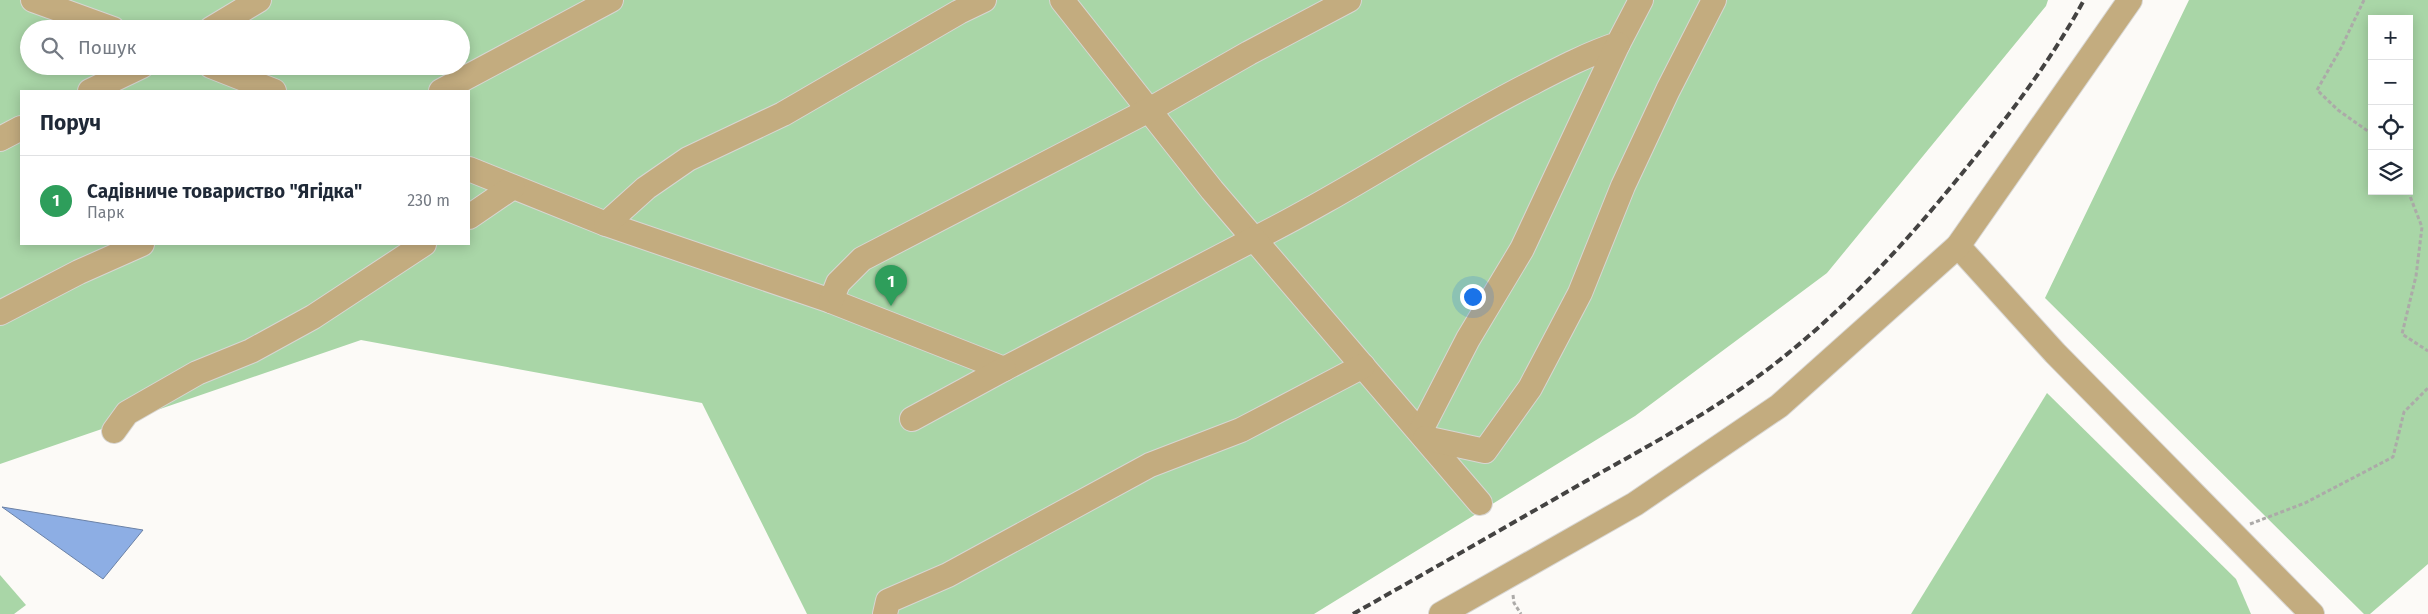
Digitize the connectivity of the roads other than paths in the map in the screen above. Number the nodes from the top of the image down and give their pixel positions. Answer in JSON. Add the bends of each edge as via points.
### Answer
{"nodes":[{"id":1,"x":33,"y":0,"type":"edge"},
{"id":2,"x":258,"y":0,"type":"edge"},
{"id":3,"x":611,"y":0,"type":"edge"},
{"id":4,"x":984,"y":0,"type":"edge"},
{"id":5,"x":1062,"y":0,"type":"edge"},
{"id":6,"x":1349,"y":0,"type":"edge"},
{"id":7,"x":1641,"y":0,"type":"edge"},
{"id":8,"x":1714,"y":0,"type":"edge"},
{"id":9,"x":2130,"y":0,"type":"edge"},
{"id":10,"x":88,"y":20,"type":"edge"},
{"id":11,"x":226,"y":20,"type":"edge"},
{"id":12,"x":1618,"y":44,"type":"junction"},
{"id":13,"x":123,"y":75,"type":"edge"},
{"id":14,"x":234,"y":75,"type":"edge"},
{"id":15,"x":92,"y":90,"type":"edge"},
{"id":16,"x":272,"y":90,"type":"edge"},
{"id":17,"x":444,"y":90,"type":"edge"},
{"id":18,"x":1149,"y":110,"type":"junction"},
{"id":19,"x":20,"y":129,"type":"edge"},
{"id":20,"x":0,"y":140,"type":"edge"},
{"id":21,"x":470,"y":169,"type":"edge"},
{"id":22,"x":513,"y":187,"type":"junction"},
{"id":23,"x":470,"y":216,"type":"edge"},
{"id":24,"x":606,"y":224,"type":"junction"},
{"id":25,"x":1254,"y":239,"type":"junction"},
{"id":26,"x":140,"y":245,"type":"edge"},
{"id":27,"x":422,"y":245,"type":"edge"},
{"id":28,"x":1958,"y":246,"type":"junction"},
{"id":29,"x":831,"y":301,"type":"junction"},
{"id":30,"x":0,"y":313,"type":"edge"},
{"id":31,"x":1363,"y":366,"type":"junction"},
{"id":32,"x":1004,"y":368,"type":"junction"},
{"id":33,"x":912,"y":419,"type":"dead end"},
{"id":34,"x":114,"y":431,"type":"dead end"},
{"id":35,"x":1422,"y":435,"type":"junction"},
{"id":36,"x":1480,"y":503,"type":"dead end"},
{"id":37,"x":885,"y":614,"type":"edge"},
{"id":38,"x":1441,"y":614,"type":"edge"},
{"id":39,"x":2312,"y":614,"type":"edge"}],
"edges":[{"from":1,"to":10,"type":"street"},
{"from":2,"to":11,"type":"street"},
{"from":3,"to":17,"type":"street"},
{"from":4,"to":24,"type":"street","via":[[783,114],[688,159],[646,188]]},
{"from":5,"to":18,"type":"street"},
{"from":6,"to":18,"type":"street"},
{"from":7,"to":12,"type":"street"},
{"from":8,"to":35,"type":"street","via":[[1623,186],[1580,293],[1530,388],[1485,451]]},
{"from":9,"to":28,"type":"street"},
{"from":12,"to":25,"type":"street","via":[[1590,53],[1492,103],[1310,211]]},
{"from":12,"to":35,"type":"street","via":[[1522,249],[1468,340]]},
{"from":13,"to":15,"type":"street"},
{"from":14,"to":16,"type":"street"},
{"from":18,"to":25,"type":"street"},
{"from":18,"to":29,"type":"street","via":[[862,259],[838,283]]},
{"from":19,"to":20,"type":"street"},
{"from":21,"to":22,"type":"street"},
{"from":22,"to":23,"type":"street"},
{"from":22,"to":24,"type":"street"},
{"from":24,"to":29,"type":"street"},
{"from":25,"to":31,"type":"street"},
{"from":25,"to":32,"type":"street"},
{"from":26,"to":30,"type":"street"},
{"from":27,"to":34,"type":"street","via":[[313,316],[251,351],[197,373],[127,413]]},
{"from":28,"to":38,"type":"street","via":[[1779,406],[1635,504]]},
{"from":28,"to":39,"type":"street","via":[[2055,353]]},
{"from":29,"to":32,"type":"street"},
{"from":31,"to":35,"type":"street"},
{"from":31,"to":37,"type":"street","via":[[1241,430],[1150,465],[948,575],[888,601]]},
{"from":32,"to":33,"type":"street"},
{"from":35,"to":36,"type":"street"}]}
